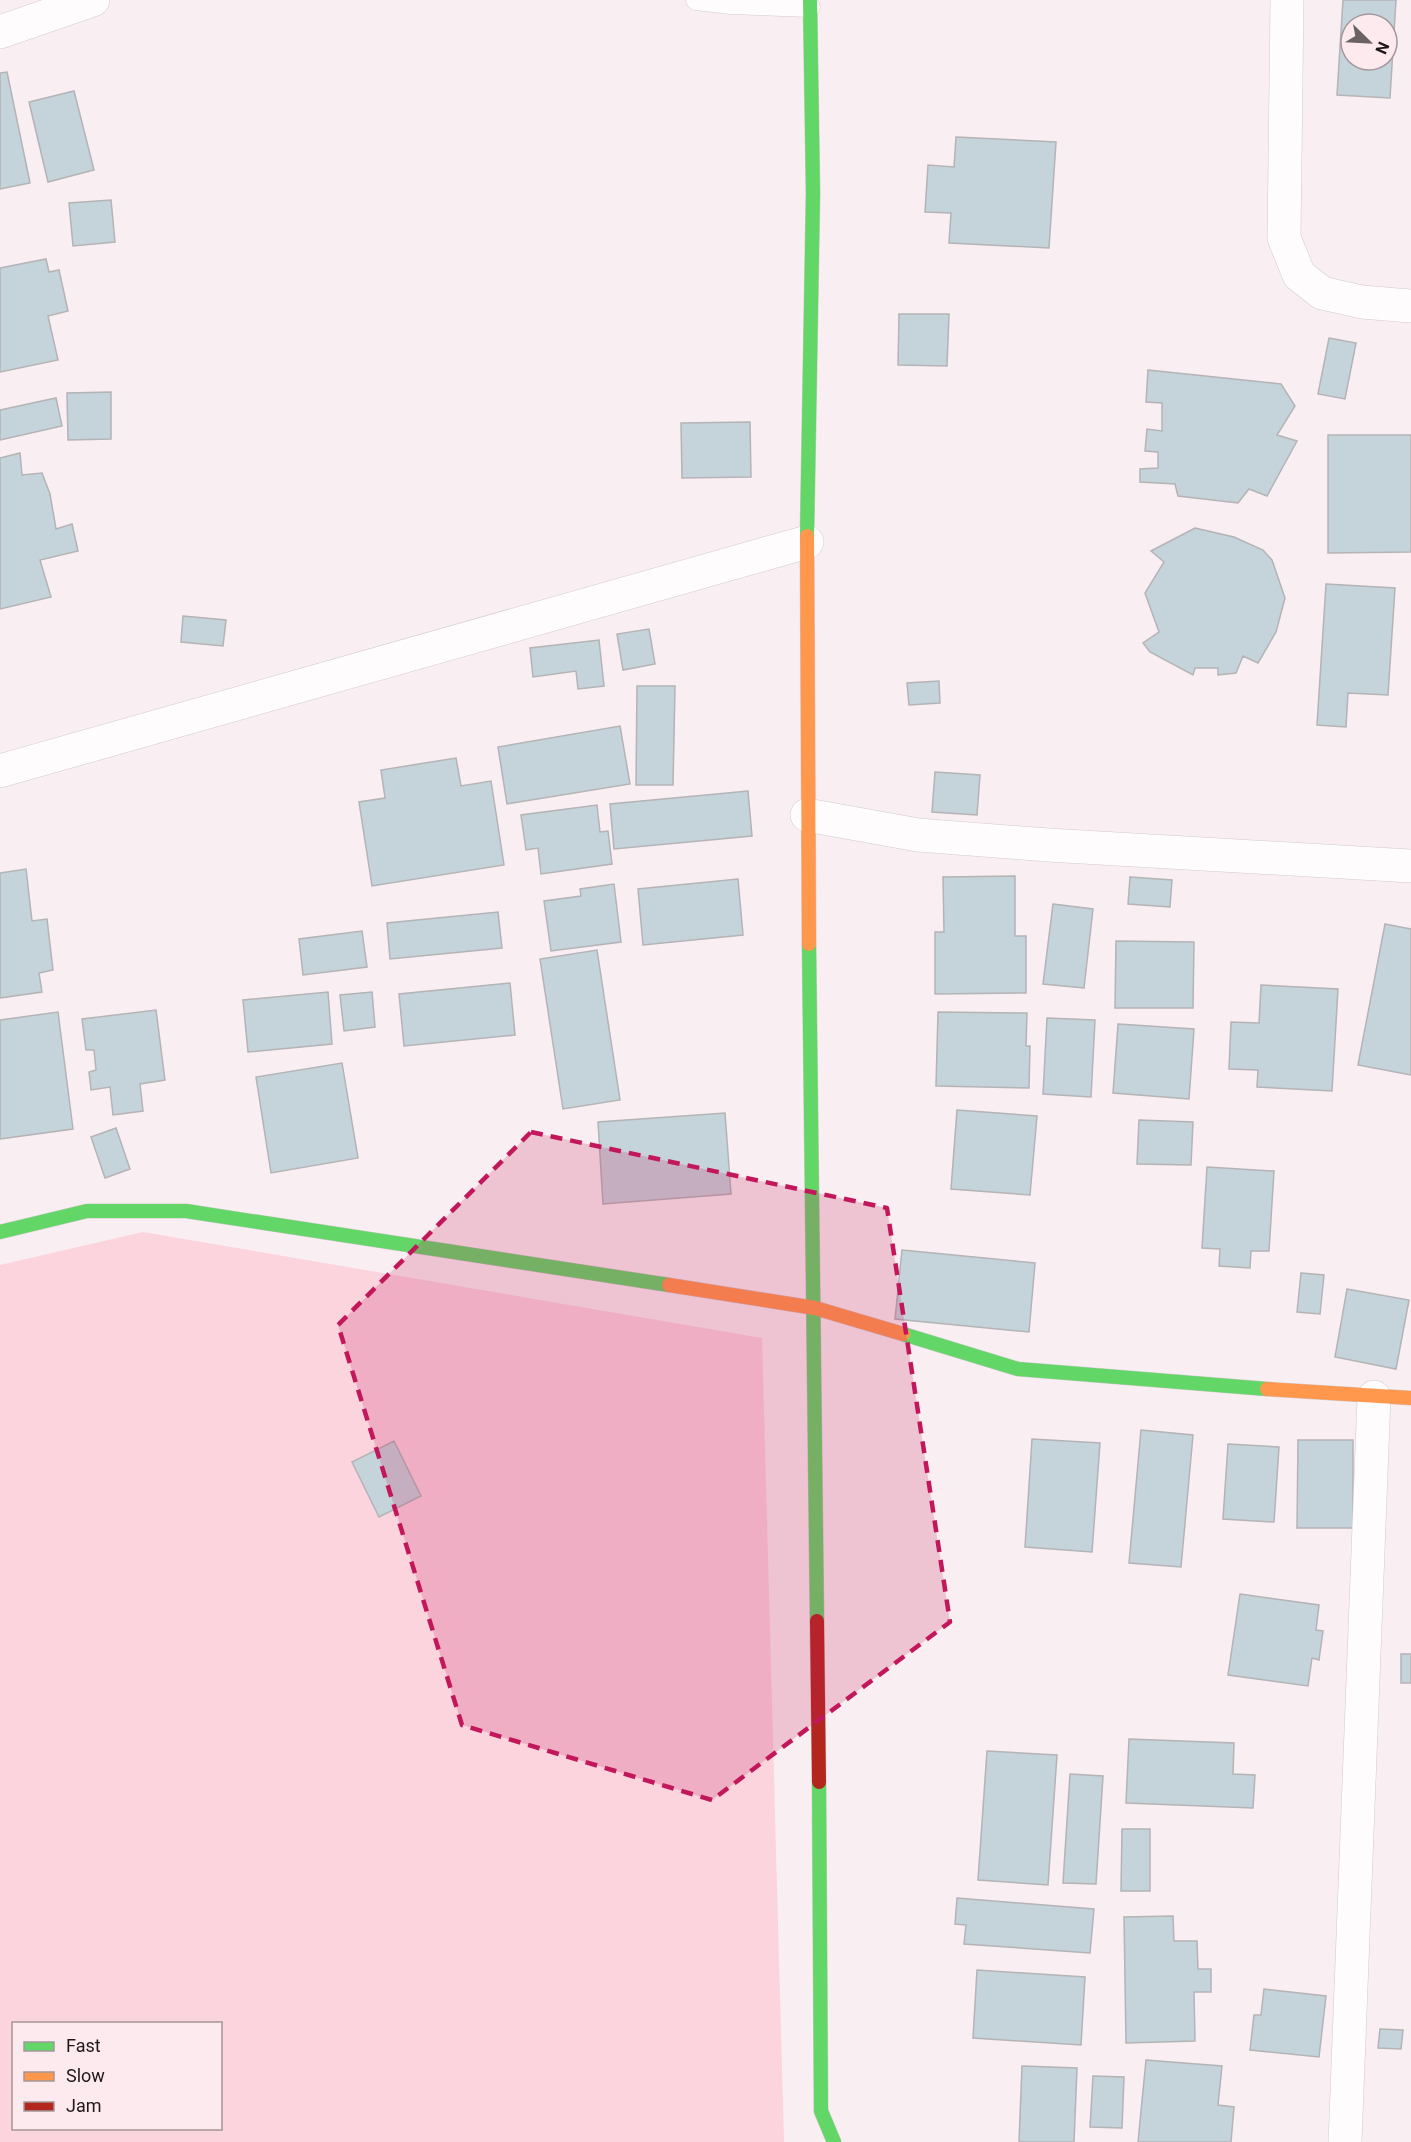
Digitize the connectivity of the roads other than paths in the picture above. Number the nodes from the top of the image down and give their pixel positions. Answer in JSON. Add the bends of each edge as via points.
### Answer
{"nodes":[{"id":1,"x":93,"y":0,"type":"edge"},
{"id":2,"x":696,"y":0,"type":"edge"},
{"id":3,"x":1287,"y":0,"type":"edge"},
{"id":4,"x":810,"y":3,"type":"edge"},
{"id":5,"x":0,"y":32,"type":"edge"},
{"id":6,"x":1411,"y":306,"type":"edge"},
{"id":7,"x":807,"y":542,"type":"junction"},
{"id":8,"x":0,"y":771,"type":"edge"},
{"id":9,"x":807,"y":815,"type":"junction"},
{"id":10,"x":1411,"y":866,"type":"edge"},
{"id":11,"x":0,"y":1232,"type":"edge"},
{"id":12,"x":815,"y":1308,"type":"junction"},
{"id":13,"x":1374,"y":1397,"type":"junction"},
{"id":14,"x":1411,"y":1398,"type":"edge"},
{"id":15,"x":834,"y":2142,"type":"edge"},
{"id":16,"x":1345,"y":2142,"type":"edge"}],
"edges":[{"from":1,"to":5,"type":"street"},
{"from":2,"to":4,"type":"lane","via":[[732,4]]},
{"from":3,"to":6,"type":"street","via":[[1284,238],[1299,275],[1322,293],[1362,302]]},
{"from":4,"to":7,"type":"street","via":[[813,193]]},
{"from":7,"to":8,"type":"street"},
{"from":7,"to":9,"type":"street"},
{"from":9,"to":10,"type":"street","via":[[918,835]]},
{"from":9,"to":12,"type":"street"},
{"from":11,"to":12,"type":"street","via":[[87,1211],[186,1211]]},
{"from":12,"to":13,"type":"street","via":[[1018,1369]]},
{"from":12,"to":15,"type":"street","via":[[821,2111]]},
{"from":13,"to":14,"type":"street"},
{"from":13,"to":16,"type":"street"}]}
